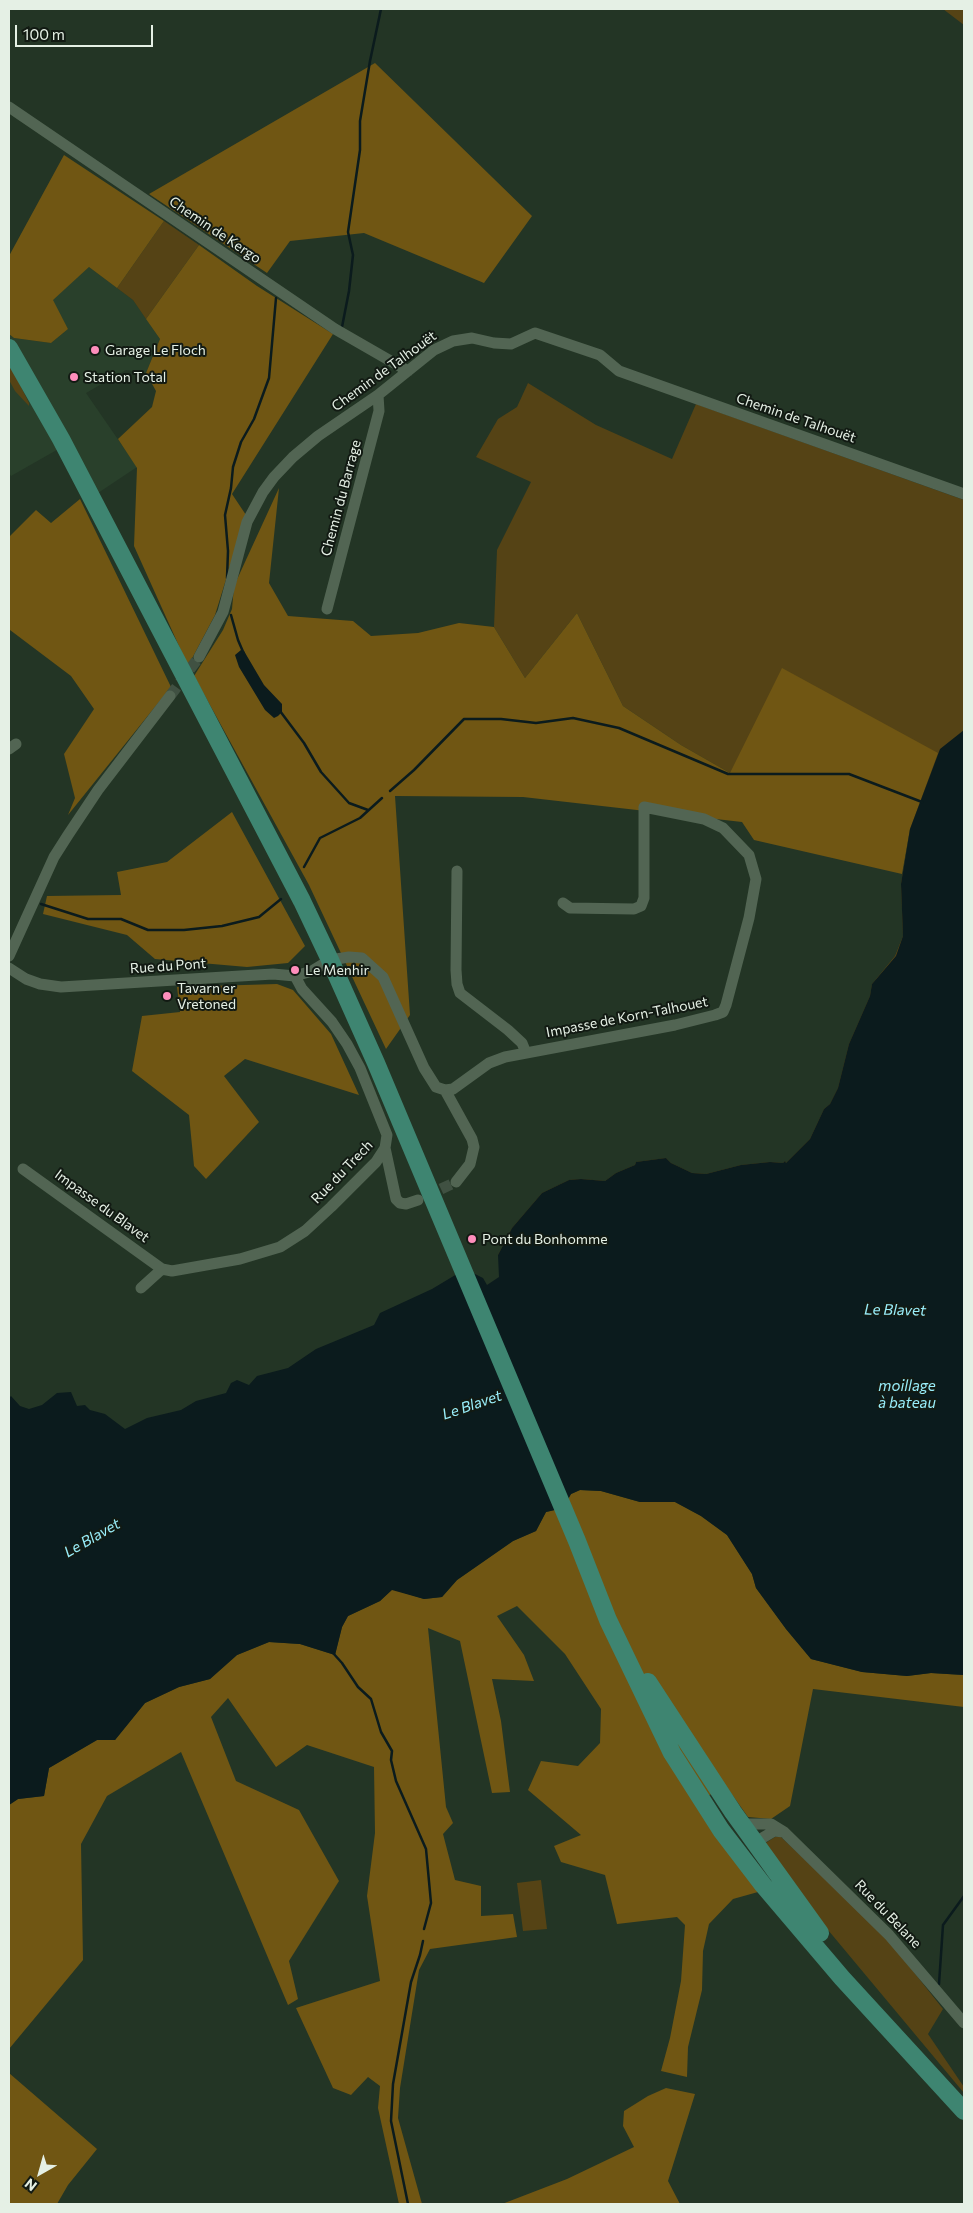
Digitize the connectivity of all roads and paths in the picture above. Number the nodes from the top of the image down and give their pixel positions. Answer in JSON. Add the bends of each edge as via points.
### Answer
{"nodes":[{"id":1,"x":9,"y":107,"type":"edge"},
{"id":2,"x":9,"y":348,"type":"edge"},
{"id":3,"x":408,"y":371,"type":"junction"},
{"id":4,"x":378,"y":395,"type":"junction"},
{"id":5,"x":964,"y":494,"type":"edge"},
{"id":6,"x":327,"y":609,"type":"dead end"},
{"id":7,"x":199,"y":658,"type":"tunnel mouth"},
{"id":8,"x":170,"y":696,"type":"tunnel mouth"},
{"id":9,"x":457,"y":871,"type":"dead end"},
{"id":10,"x":563,"y":902,"type":"dead end"},
{"id":11,"x":9,"y":956,"type":"edge"},
{"id":12,"x":330,"y":960,"type":"junction"},
{"id":13,"x":10,"y":972,"type":"edge"},
{"id":14,"x":295,"y":976,"type":"junction"},
{"id":15,"x":526,"y":1053,"type":"junction"},
{"id":16,"x":445,"y":1090,"type":"junction"},
{"id":17,"x":385,"y":1148,"type":"junction"},
{"id":18,"x":23,"y":1168,"type":"dead end"},
{"id":19,"x":456,"y":1182,"type":"tunnel mouth"},
{"id":20,"x":424,"y":1197,"type":"junction"},
{"id":21,"x":162,"y":1269,"type":"junction"},
{"id":22,"x":141,"y":1288,"type":"dead end"},
{"id":23,"x":577,"y":1541,"type":"junction"},
{"id":24,"x":749,"y":1824,"type":"dead end"},
{"id":25,"x":784,"y":1832,"type":"junction"},
{"id":26,"x":760,"y":1840,"type":"dead end"},
{"id":27,"x":964,"y":2023,"type":"edge"},
{"id":28,"x":964,"y":2104,"type":"edge"},
{"id":29,"x":964,"y":2111,"type":"edge"}],
"edges":[{"from":1,"to":3,"type":"street","name":"Chemin de Kergo","via":[[335,329]]},
{"from":2,"to":12,"type":"main road","via":[[61,439]]},
{"from":3,"to":4,"type":"street","name":"Chemin de Talhouët"},
{"from":3,"to":5,"type":"street","name":"Chemin de Talhouët","via":[[434,350],[453,341],[472,338],[511,344],[535,333],[600,355],[619,371]]},
{"from":4,"to":6,"type":"street","name":"Chemin du Barrage","via":[[379,411]]},
{"from":4,"to":7,"type":"street","name":"Chemin de Talhouët","via":[[302,449],[263,492],[244,531],[223,612]]},
{"from":8,"to":11,"type":"street","via":[[98,790],[54,857]]},
{"from":9,"to":15,"type":"street","via":[[456,970],[460,993],[515,1036]]},
{"from":10,"to":15,"type":"street","name":"Impasse de Korn-Talhouet","via":[[570,908],[634,909],[641,906],[644,898],[644,807],[715,823],[742,847],[754,865],[756,879],[749,918],[723,1012]]},
{"from":12,"to":14,"type":"street","name":"Rue du Pont","via":[[312,971]]},
{"from":12,"to":16,"type":"street","via":[[362,958],[383,977],[424,1068],[436,1087]]},
{"from":12,"to":20,"type":"main road","via":[[376,1063]]},
{"from":13,"to":14,"type":"street","name":"Rue du Pont","via":[[40,984],[61,987],[264,974]]},
{"from":14,"to":17,"type":"street","name":"Rue du Trech","via":[[302,989],[332,1022],[360,1068],[388,1135]]},
{"from":15,"to":16,"type":"street","name":"Impasse de Korn-Talhouet","via":[[489,1063]]},
{"from":16,"to":19,"type":"street","via":[[467,1127],[474,1147],[470,1164]]},
{"from":17,"to":20,"type":"street","via":[[396,1199],[406,1204]]},
{"from":17,"to":21,"type":"street","name":"Rue du Trech","via":[[376,1162],[331,1207],[305,1231],[280,1247],[240,1259],[172,1271]]},
{"from":18,"to":21,"type":"street","name":"Impasse du Blavet"},
{"from":20,"to":23,"type":"main road"},
{"from":21,"to":22,"type":"street"},
{"from":23,"to":28,"type":"main road","via":[[631,1655],[736,1817],[806,1916]]},
{"from":23,"to":29,"type":"main road","via":[[608,1620],[657,1724],[710,1813],[763,1885],[836,1971]]},
{"from":24,"to":25,"type":"street","name":"Rue du Belane","via":[[771,1824]]},
{"from":25,"to":26,"type":"street","via":[[774,1831]]},
{"from":25,"to":27,"type":"street","name":"Rue du Belane","via":[[889,1935]]}]}
